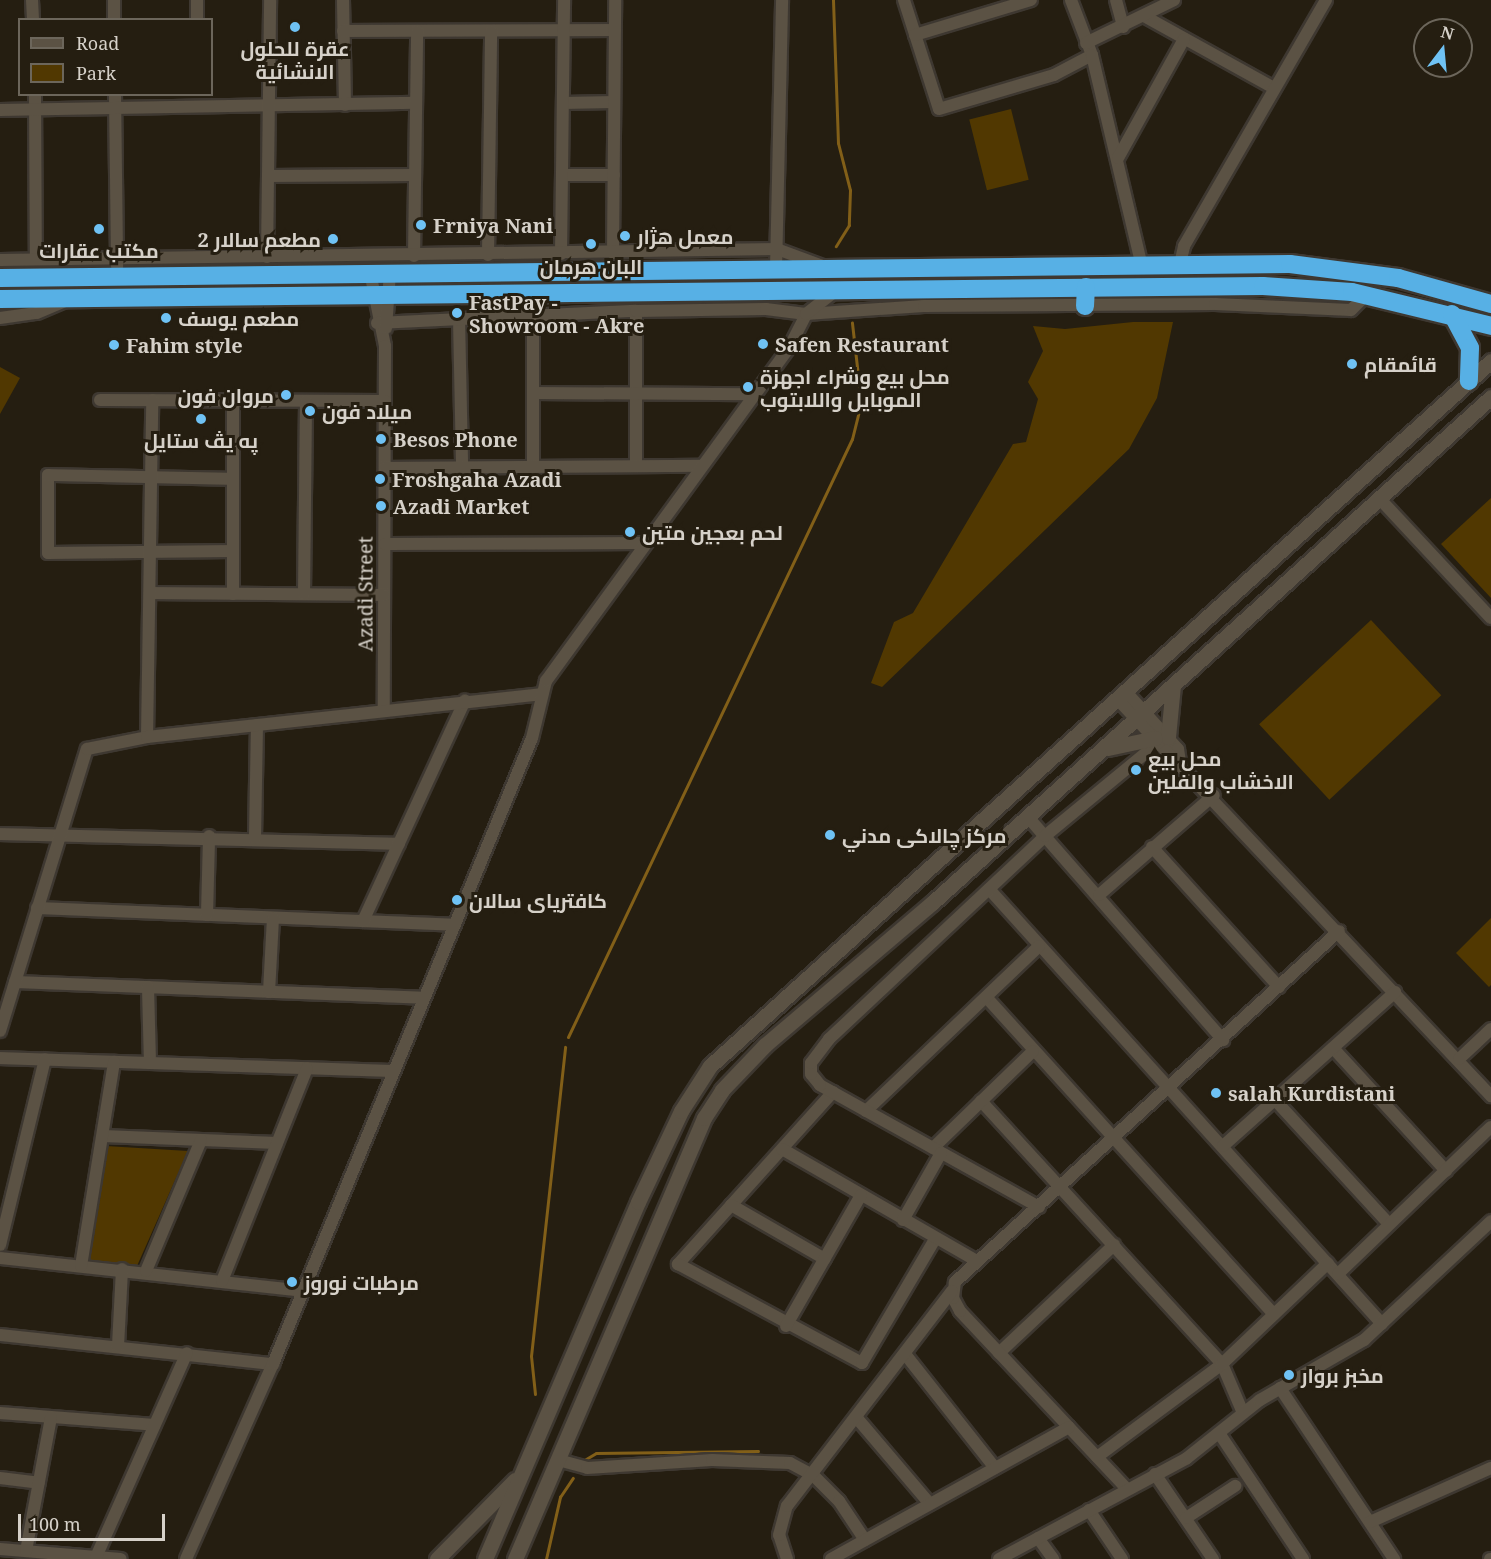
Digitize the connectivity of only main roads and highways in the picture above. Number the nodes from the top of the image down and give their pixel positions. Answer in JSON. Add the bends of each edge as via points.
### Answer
{"nodes":[{"id":1,"x":0,"y":278,"type":"edge"},
{"id":2,"x":1086,"y":287,"type":"junction"},
{"id":3,"x":0,"y":299,"type":"edge"},
{"id":4,"x":1491,"y":303,"type":"edge"},
{"id":5,"x":1086,"y":306,"type":"road end"},
{"id":6,"x":1452,"y":314,"type":"junction"},
{"id":7,"x":1491,"y":326,"type":"edge"},
{"id":8,"x":1491,"y":362,"type":"edge"},
{"id":9,"x":1469,"y":381,"type":"junction"},
{"id":10,"x":1491,"y":397,"type":"edge"},
{"id":11,"x":1320,"y":517,"type":"junction"},
{"id":12,"x":1337,"y":535,"type":"junction"},
{"id":13,"x":1173,"y":685,"type":"junction"},
{"id":14,"x":1097,"y":753,"type":"junction"},
{"id":15,"x":915,"y":886,"type":"junction"},
{"id":16,"x":932,"y":903,"type":"junction"},
{"id":17,"x":523,"y":1472,"type":"junction"},
{"id":18,"x":494,"y":1536,"type":"junction"},
{"id":19,"x":450,"y":1544,"type":"junction"},
{"id":20,"x":437,"y":1559,"type":"edge"},
{"id":21,"x":485,"y":1559,"type":"edge"},
{"id":22,"x":515,"y":1559,"type":"edge"}],
"edges":[{"from":1,"to":4,"type":"highway","via":[[117,268],[237,266],[390,272],[1141,263],[1332,267]]},
{"from":2,"to":3,"type":"highway","via":[[833,293]]},
{"from":2,"to":5,"type":"highway"},
{"from":2,"to":6,"type":"highway","via":[[1263,286],[1366,295]]},
{"from":6,"to":7,"type":"highway"},
{"from":6,"to":9,"type":"highway","via":[[1470,348]]},
{"from":8,"to":9,"type":"main road"},
{"from":9,"to":11,"type":"main road"},
{"from":10,"to":12,"type":"main road"},
{"from":11,"to":12,"type":"main road"},
{"from":11,"to":15,"type":"main road"},
{"from":12,"to":13,"type":"main road"},
{"from":13,"to":14,"type":"main road"},
{"from":13,"to":14,"type":"main road","via":[[1161,739],[1128,741]]},
{"from":14,"to":16,"type":"main road"},
{"from":15,"to":16,"type":"main road"},
{"from":15,"to":17,"type":"main road","via":[[698,1081],[638,1202]]},
{"from":16,"to":22,"type":"main road","via":[[765,1045],[716,1099],[629,1287]]},
{"from":17,"to":18,"type":"main road"},
{"from":17,"to":19,"type":"main road"},
{"from":18,"to":19,"type":"main road","via":[[478,1529]]},
{"from":18,"to":21,"type":"main road"},
{"from":19,"to":20,"type":"main road"}]}
